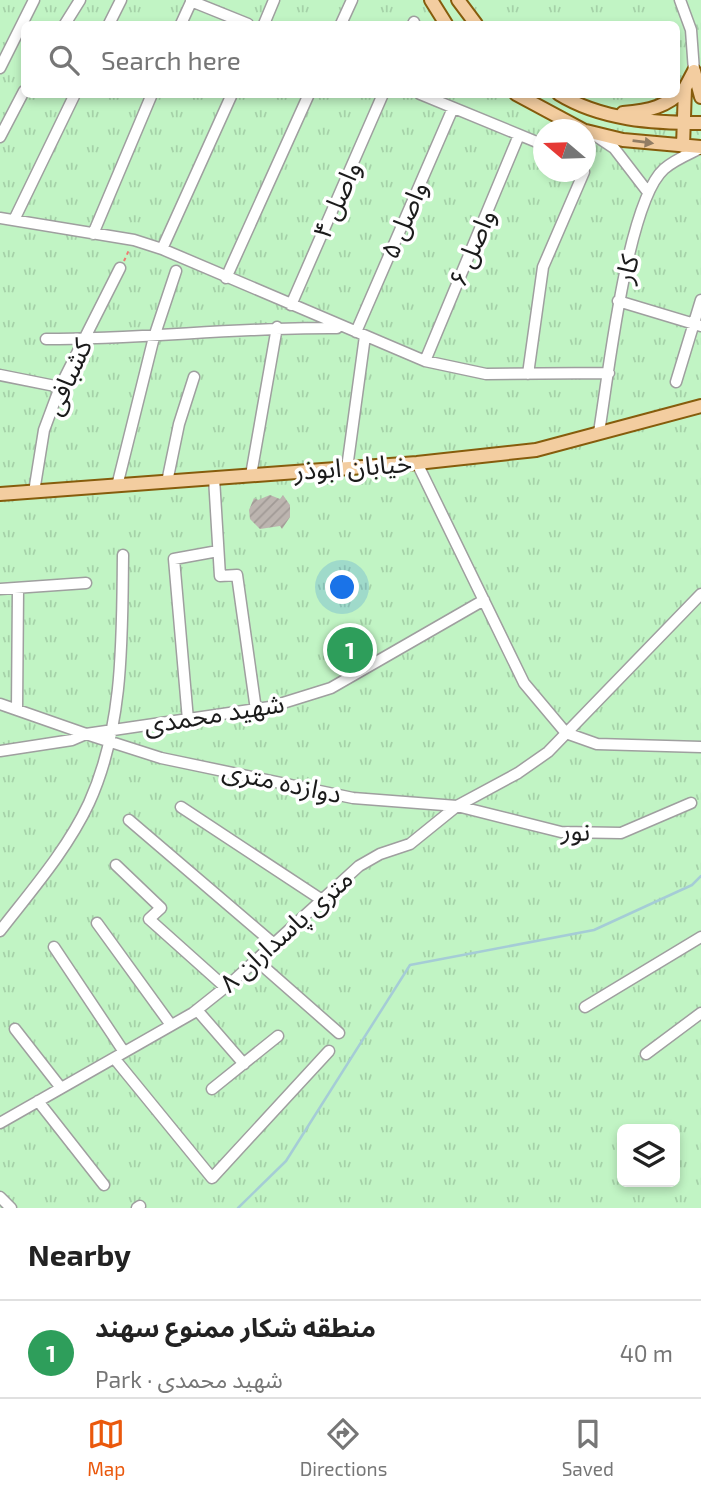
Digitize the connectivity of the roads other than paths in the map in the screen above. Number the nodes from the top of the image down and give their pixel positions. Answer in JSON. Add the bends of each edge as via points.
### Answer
{"nodes":[{"id":1,"x":34,"y":0,"type":"edge"},
{"id":2,"x":80,"y":0,"type":"edge"},
{"id":3,"x":121,"y":0,"type":"edge"},
{"id":4,"x":274,"y":0,"type":"edge"},
{"id":5,"x":352,"y":0,"type":"edge"},
{"id":6,"x":431,"y":0,"type":"edge"},
{"id":7,"x":458,"y":0,"type":"edge"},
{"id":8,"x":680,"y":0,"type":"edge"},
{"id":9,"x":191,"y":1,"type":"edge"},
{"id":10,"x":24,"y":21,"type":"edge"},
{"id":11,"x":67,"y":21,"type":"edge"},
{"id":12,"x":110,"y":21,"type":"edge"},
{"id":13,"x":182,"y":21,"type":"edge"},
{"id":14,"x":241,"y":21,"type":"edge"},
{"id":15,"x":265,"y":21,"type":"edge"},
{"id":16,"x":342,"y":21,"type":"edge"},
{"id":17,"x":444,"y":21,"type":"edge"},
{"id":18,"x":474,"y":21,"type":"edge"},
{"id":19,"x":21,"y":26,"type":"edge"},
{"id":20,"x":696,"y":29,"type":"edge"},
{"id":21,"x":0,"y":68,"type":"edge"},
{"id":22,"x":694,"y":71,"type":"junction"},
{"id":23,"x":685,"y":88,"type":"junction"},
{"id":24,"x":680,"y":93,"type":"edge"},
{"id":25,"x":701,"y":97,"type":"edge"},
{"id":26,"x":21,"y":98,"type":"edge"},
{"id":27,"x":73,"y":98,"type":"edge"},
{"id":28,"x":150,"y":98,"type":"edge"},
{"id":29,"x":230,"y":98,"type":"edge"},
{"id":30,"x":307,"y":98,"type":"edge"},
{"id":31,"x":381,"y":98,"type":"edge"},
{"id":32,"x":429,"y":98,"type":"edge"},
{"id":33,"x":524,"y":98,"type":"edge"},
{"id":34,"x":569,"y":98,"type":"edge"},
{"id":35,"x":675,"y":98,"type":"edge"},
{"id":36,"x":453,"y":108,"type":"junction"},
{"id":37,"x":609,"y":114,"type":"junction"},
{"id":38,"x":563,"y":119,"type":"edge"},
{"id":39,"x":684,"y":123,"type":"junction"},
{"id":40,"x":701,"y":123,"type":"edge"},
{"id":41,"x":596,"y":133,"type":"edge"},
{"id":42,"x":519,"y":135,"type":"junction"},
{"id":43,"x":0,"y":137,"type":"edge"},
{"id":44,"x":596,"y":137,"type":"edge"},
{"id":45,"x":533,"y":141,"type":"edge"},
{"id":46,"x":683,"y":146,"type":"junction"},
{"id":47,"x":701,"y":148,"type":"edge"},
{"id":48,"x":579,"y":182,"type":"edge"},
{"id":49,"x":647,"y":191,"type":"junction"},
{"id":50,"x":0,"y":218,"type":"edge"},
{"id":51,"x":14,"y":220,"type":"junction"},
{"id":52,"x":93,"y":234,"type":"junction"},
{"id":53,"x":162,"y":249,"type":"junction"},
{"id":54,"x":120,"y":268,"type":"road end"},
{"id":55,"x":176,"y":271,"type":"dead end"},
{"id":56,"x":226,"y":278,"type":"junction"},
{"id":57,"x":701,"y":300,"type":"edge"},
{"id":58,"x":618,"y":301,"type":"junction"},
{"id":59,"x":291,"y":305,"type":"junction"},
{"id":60,"x":697,"y":324,"type":"edge"},
{"id":61,"x":277,"y":327,"type":"junction"},
{"id":62,"x":345,"y":328,"type":"junction"},
{"id":63,"x":360,"y":334,"type":"junction"},
{"id":64,"x":154,"y":337,"type":"junction"},
{"id":65,"x":46,"y":339,"type":"dead end"},
{"id":66,"x":85,"y":339,"type":"junction"},
{"id":67,"x":425,"y":361,"type":"junction"},
{"id":68,"x":608,"y":373,"type":"junction"},
{"id":69,"x":528,"y":374,"type":"junction"},
{"id":70,"x":0,"y":375,"type":"edge"},
{"id":71,"x":194,"y":377,"type":"dead end"},
{"id":72,"x":676,"y":382,"type":"dead end"},
{"id":73,"x":60,"y":387,"type":"junction"},
{"id":74,"x":701,"y":406,"type":"edge"},
{"id":75,"x":599,"y":432,"type":"junction"},
{"id":76,"x":417,"y":463,"type":"junction"},
{"id":77,"x":347,"y":468,"type":"junction"},
{"id":78,"x":251,"y":475,"type":"junction"},
{"id":79,"x":214,"y":478,"type":"junction"},
{"id":80,"x":167,"y":482,"type":"junction"},
{"id":81,"x":117,"y":485,"type":"junction"},
{"id":82,"x":34,"y":492,"type":"junction"},
{"id":83,"x":0,"y":494,"type":"edge"},
{"id":84,"x":218,"y":551,"type":"junction"},
{"id":85,"x":123,"y":555,"type":"dead end"},
{"id":86,"x":86,"y":583,"type":"dead end"},
{"id":87,"x":0,"y":589,"type":"edge"},
{"id":88,"x":18,"y":589,"type":"junction"},
{"id":89,"x":701,"y":594,"type":"edge"},
{"id":90,"x":484,"y":600,"type":"junction"},
{"id":91,"x":0,"y":704,"type":"edge"},
{"id":92,"x":17,"y":710,"type":"junction"},
{"id":93,"x":256,"y":710,"type":"junction"},
{"id":94,"x":188,"y":720,"type":"junction"},
{"id":95,"x":113,"y":730,"type":"junction"},
{"id":96,"x":566,"y":733,"type":"junction"},
{"id":97,"x":86,"y":734,"type":"junction"},
{"id":98,"x":109,"y":742,"type":"junction"},
{"id":99,"x":698,"y":747,"type":"edge"},
{"id":100,"x":0,"y":751,"type":"edge"},
{"id":101,"x":691,"y":803,"type":"dead end"},
{"id":102,"x":457,"y":806,"type":"junction"},
{"id":103,"x":181,"y":807,"type":"dead end"},
{"id":104,"x":129,"y":820,"type":"dead end"},
{"id":105,"x":116,"y":865,"type":"dead end"},
{"id":106,"x":322,"y":900,"type":"junction"},
{"id":107,"x":97,"y":923,"type":"dead end"},
{"id":108,"x":0,"y":931,"type":"edge"},
{"id":109,"x":701,"y":937,"type":"edge"},
{"id":110,"x":274,"y":944,"type":"junction"},
{"id":111,"x":54,"y":947,"type":"dead end"},
{"id":112,"x":256,"y":960,"type":"junction"},
{"id":113,"x":225,"y":987,"type":"junction"},
{"id":114,"x":585,"y":1007,"type":"dead end"},
{"id":115,"x":197,"y":1010,"type":"junction"},
{"id":116,"x":701,"y":1013,"type":"edge"},
{"id":117,"x":171,"y":1025,"type":"junction"},
{"id":118,"x":15,"y":1029,"type":"dead end"},
{"id":119,"x":339,"y":1033,"type":"dead end"},
{"id":120,"x":278,"y":1036,"type":"dead end"},
{"id":121,"x":329,"y":1051,"type":"dead end"},
{"id":122,"x":124,"y":1052,"type":"junction"},
{"id":123,"x":646,"y":1054,"type":"dead end"},
{"id":124,"x":114,"y":1058,"type":"junction"},
{"id":125,"x":244,"y":1064,"type":"junction"},
{"id":126,"x":61,"y":1088,"type":"junction"},
{"id":127,"x":212,"y":1089,"type":"dead end"},
{"id":128,"x":38,"y":1101,"type":"junction"},
{"id":129,"x":0,"y":1123,"type":"edge"},
{"id":130,"x":104,"y":1185,"type":"dead end"},
{"id":131,"x":0,"y":1196,"type":"edge"},
{"id":132,"x":11,"y":1208,"type":"edge"}],
"edges":[{"from":1,"to":10,"type":"street"},
{"from":2,"to":11,"type":"street"},
{"from":3,"to":12,"type":"street"},
{"from":4,"to":15,"type":"street"},
{"from":5,"to":16,"type":"street"},
{"from":6,"to":17,"type":"main road"},
{"from":7,"to":18,"type":"main road"},
{"from":8,"to":20,"type":"street"},
{"from":9,"to":13,"type":"street"},
{"from":9,"to":14,"type":"street"},
{"from":19,"to":21,"type":"street"},
{"from":20,"to":22,"type":"street"},
{"from":22,"to":23,"type":"main road"},
{"from":22,"to":25,"type":"main road"},
{"from":23,"to":24,"type":"main road"},
{"from":23,"to":39,"type":"main road"},
{"from":26,"to":43,"type":"street"},
{"from":27,"to":51,"type":"street"},
{"from":28,"to":52,"type":"street"},
{"from":29,"to":53,"type":"street"},
{"from":30,"to":56,"type":"street"},
{"from":31,"to":59,"type":"street","name":"واصل ۴"},
{"from":32,"to":36,"type":"street"},
{"from":33,"to":38,"type":"main road"},
{"from":34,"to":37,"type":"main road"},
{"from":35,"to":37,"type":"main road","via":[[649,111]]},
{"from":36,"to":42,"type":"street"},
{"from":36,"to":63,"type":"street","name":"واصل ۵"},
{"from":37,"to":39,"type":"main road","via":[[648,123]]},
{"from":39,"to":40,"type":"main road"},
{"from":39,"to":46,"type":"main road"},
{"from":41,"to":46,"type":"main road","one_way":true},
{"from":42,"to":45,"type":"street"},
{"from":42,"to":67,"type":"street","name":"واصل ۶"},
{"from":44,"to":49,"type":"street","via":[[614,148]]},
{"from":46,"to":47,"type":"main road"},
{"from":47,"to":49,"type":"street","via":[[663,169]]},
{"from":48,"to":69,"type":"street","via":[[543,267]]},
{"from":49,"to":58,"type":"street","name":"کار"},
{"from":50,"to":51,"type":"street"},
{"from":51,"to":52,"type":"street"},
{"from":52,"to":53,"type":"street"},
{"from":53,"to":56,"type":"street"},
{"from":54,"to":66,"type":"street","name":"کشبافی"},
{"from":55,"to":64,"type":"street"},
{"from":56,"to":59,"type":"street"},
{"from":57,"to":60,"type":"street"},
{"from":58,"to":60,"type":"street"},
{"from":58,"to":68,"type":"street","name":"کار"},
{"from":59,"to":62,"type":"street"},
{"from":60,"to":72,"type":"street"},
{"from":61,"to":62,"type":"street"},
{"from":61,"to":64,"type":"street"},
{"from":61,"to":78,"type":"street"},
{"from":62,"to":63,"type":"street"},
{"from":63,"to":67,"type":"street"},
{"from":63,"to":77,"type":"street","name":"واصل ۵"},
{"from":64,"to":66,"type":"street"},
{"from":64,"to":81,"type":"street"},
{"from":65,"to":66,"type":"street"},
{"from":66,"to":73,"type":"street","name":"کشبافی"},
{"from":67,"to":69,"type":"street","via":[[486,374]]},
{"from":68,"to":69,"type":"street"},
{"from":68,"to":75,"type":"street","name":"کار"},
{"from":70,"to":73,"type":"street"},
{"from":71,"to":80,"type":"street"},
{"from":73,"to":82,"type":"street","name":"کشبافی","via":[[44,430]]},
{"from":74,"to":75,"type":"main road","name":"خیابان ابوذر"},
{"from":75,"to":76,"type":"main road","name":"خیابان ابوذر","via":[[536,450]]},
{"from":76,"to":77,"type":"main road","name":"خیابان ابوذر"},
{"from":76,"to":90,"type":"street"},
{"from":77,"to":78,"type":"main road","name":"خیابان ابوذر"},
{"from":78,"to":79,"type":"main road","name":"خیابان ابوذر"},
{"from":79,"to":80,"type":"main road","name":"خیابان ابوذر"},
{"from":79,"to":84,"type":"street"},
{"from":80,"to":81,"type":"main road","name":"خیابان ابوذر"},
{"from":81,"to":82,"type":"main road","name":"خیابان ابوذر"},
{"from":82,"to":83,"type":"main road","name":"خیابان ابوذر"},
{"from":84,"to":93,"type":"street","via":[[220,576],[237,575]]},
{"from":84,"to":94,"type":"street","via":[[174,559]]},
{"from":85,"to":95,"type":"street"},
{"from":86,"to":88,"type":"street"},
{"from":87,"to":88,"type":"street"},
{"from":88,"to":92,"type":"street"},
{"from":89,"to":96,"type":"street","name":"۸ متری پاسداران"},
{"from":90,"to":93,"type":"street","name":"شهید محمدی","via":[[331,688]]},
{"from":90,"to":96,"type":"street","via":[[524,683]]},
{"from":91,"to":92,"type":"street","name":"دوازده متری"},
{"from":92,"to":97,"type":"street","name":"دوازده متری"},
{"from":93,"to":94,"type":"street","name":"شهید محمدی"},
{"from":94,"to":95,"type":"street","name":"شهید محمدی"},
{"from":95,"to":97,"type":"street","name":"شهید محمدی"},
{"from":95,"to":98,"type":"street"},
{"from":96,"to":99,"type":"street","via":[[597,744]]},
{"from":96,"to":102,"type":"street","name":"۸ متری پاسداران","via":[[518,773]]},
{"from":97,"to":98,"type":"street","name":"دوازده متری"},
{"from":97,"to":100,"type":"street","name":"شهید محمدی"},
{"from":98,"to":102,"type":"street","name":"دوازده متری","via":[[161,758],[353,798]]},
{"from":98,"to":108,"type":"street","via":[[88,804],[62,848]]},
{"from":101,"to":102,"type":"street","name":"نور","via":[[621,833],[561,832]]},
{"from":102,"to":106,"type":"street","name":"۸ متری پاسداران","via":[[410,844],[359,866]]},
{"from":103,"to":106,"type":"street"},
{"from":104,"to":110,"type":"street"},
{"from":105,"to":113,"type":"street","via":[[161,908],[149,919]]},
{"from":106,"to":110,"type":"street","name":"۸ متری پاسداران"},
{"from":107,"to":117,"type":"street"},
{"from":109,"to":114,"type":"street"},
{"from":110,"to":112,"type":"street","name":"۸ متری پاسداران"},
{"from":111,"to":122,"type":"street"},
{"from":112,"to":113,"type":"street","name":"۸ متری پاسداران"},
{"from":112,"to":119,"type":"street"},
{"from":113,"to":115,"type":"street","name":"۸ متری پاسداران"},
{"from":115,"to":117,"type":"street","name":"۸ متری پاسداران"},
{"from":115,"to":125,"type":"street"},
{"from":116,"to":123,"type":"street"},
{"from":117,"to":122,"type":"street","name":"۸ متری پاسداران"},
{"from":118,"to":126,"type":"street"},
{"from":120,"to":125,"type":"street"},
{"from":121,"to":124,"type":"street","via":[[212,1178]]},
{"from":122,"to":124,"type":"street","name":"۸ متری پاسداران"},
{"from":124,"to":126,"type":"street","name":"۸ متری پاسداران"},
{"from":125,"to":127,"type":"street"},
{"from":126,"to":128,"type":"street","name":"۸ متری پاسداران"},
{"from":128,"to":129,"type":"street","name":"۸ متری پاسداران"},
{"from":128,"to":130,"type":"street"},
{"from":131,"to":132,"type":"street"}]}
